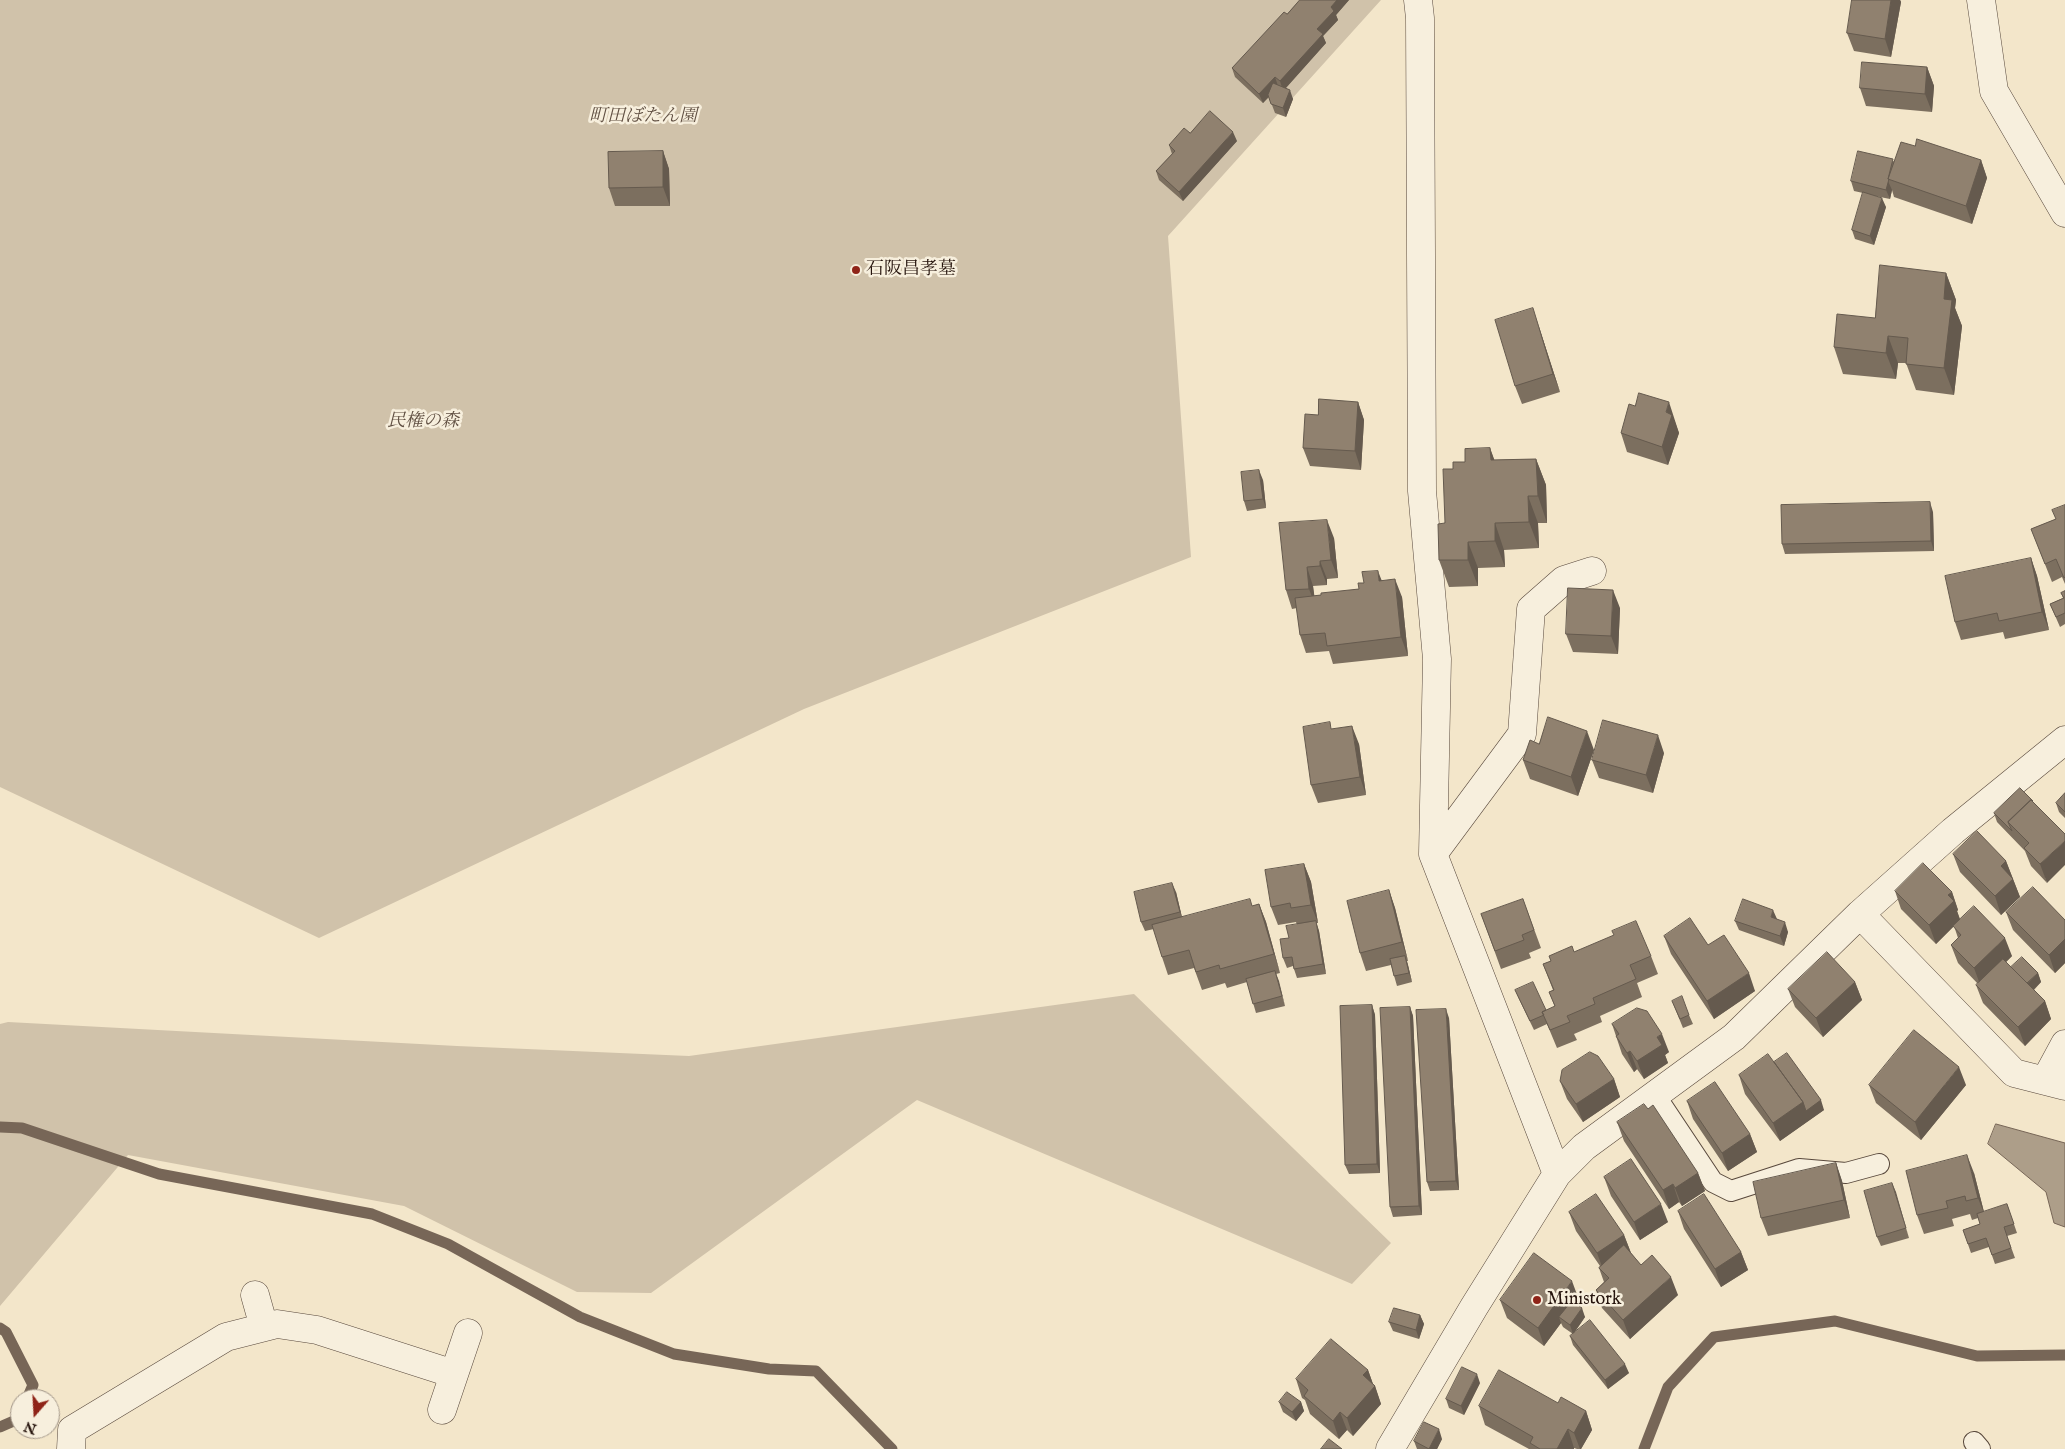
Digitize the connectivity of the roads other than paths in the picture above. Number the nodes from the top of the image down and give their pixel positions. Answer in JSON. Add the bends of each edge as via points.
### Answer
{"nodes":[{"id":1,"x":1418,"y":0,"type":"edge"},
{"id":2,"x":1981,"y":0,"type":"edge"},
{"id":3,"x":2065,"y":213,"type":"edge"},
{"id":4,"x":1592,"y":571,"type":"dead end"},
{"id":5,"x":2065,"y":740,"type":"edge"},
{"id":6,"x":1433,"y":854,"type":"junction"},
{"id":7,"x":1860,"y":914,"type":"junction"},
{"id":8,"x":2065,"y":1044,"type":"edge"},
{"id":9,"x":2055,"y":1083,"type":"edge"},
{"id":10,"x":1655,"y":1095,"type":"junction"},
{"id":11,"x":1879,"y":1164,"type":"dead end"},
{"id":12,"x":1557,"y":1174,"type":"junction"},
{"id":13,"x":255,"y":1296,"type":"dead end"},
{"id":14,"x":264,"y":1327,"type":"junction"},
{"id":15,"x":468,"y":1333,"type":"dead end"},
{"id":16,"x":454,"y":1374,"type":"junction"},
{"id":17,"x":442,"y":1410,"type":"dead end"},
{"id":18,"x":72,"y":1449,"type":"edge"},
{"id":19,"x":1390,"y":1449,"type":"edge"}],
"edges":[{"from":1,"to":6,"type":"street","via":[[1422,491],[1437,659]]},
{"from":2,"to":3,"type":"street","via":[[1994,92]]},
{"from":4,"to":6,"type":"street","via":[[1564,580],[1532,609],[1522,734]]},
{"from":5,"to":7,"type":"street","via":[[1953,831]]},
{"from":6,"to":12,"type":"street"},
{"from":7,"to":9,"type":"street","via":[[2014,1073]]},
{"from":7,"to":10,"type":"street","via":[[1734,1037]]},
{"from":8,"to":9,"type":"street"},
{"from":10,"to":11,"type":"lane","via":[[1713,1182],[1731,1191],[1799,1170],[1846,1173]]},
{"from":10,"to":12,"type":"street","via":[[1584,1147]]},
{"from":12,"to":19,"type":"street"},
{"from":13,"to":14,"type":"street"},
{"from":14,"to":16,"type":"street","via":[[277,1324],[317,1330]]},
{"from":14,"to":18,"type":"street","via":[[226,1337],[72,1430]]},
{"from":15,"to":16,"type":"street"},
{"from":16,"to":17,"type":"street"}]}
